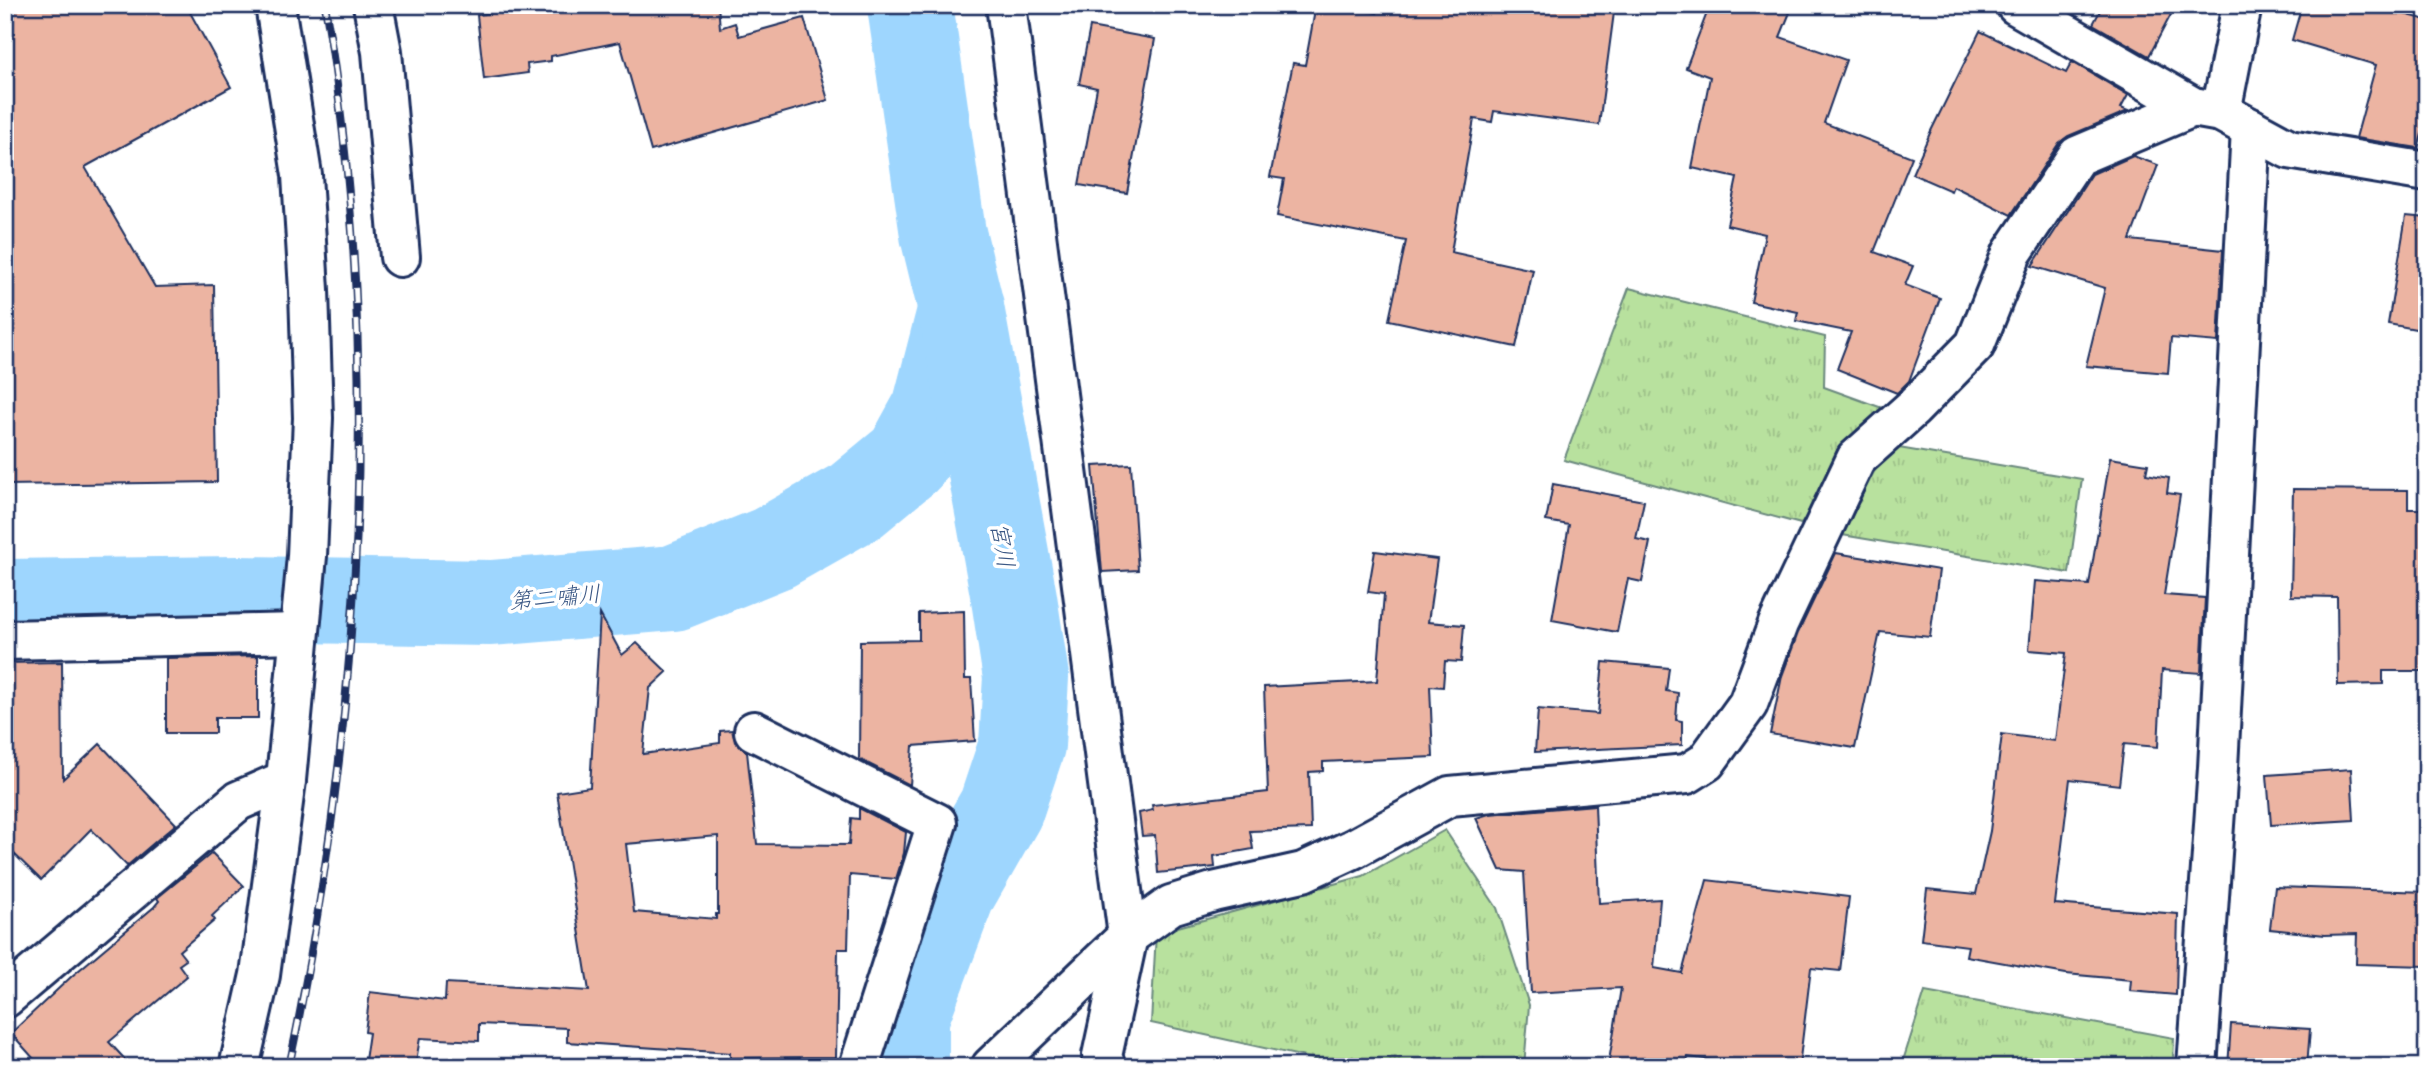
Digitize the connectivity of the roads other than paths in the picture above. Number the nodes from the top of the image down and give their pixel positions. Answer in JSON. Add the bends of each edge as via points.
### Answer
{"nodes":[{"id":1,"x":275,"y":5,"type":"edge"},
{"id":2,"x":373,"y":5,"type":"edge"},
{"id":3,"x":1006,"y":5,"type":"edge"},
{"id":4,"x":2016,"y":5,"type":"edge"},
{"id":5,"x":2242,"y":5,"type":"edge"},
{"id":6,"x":2221,"y":116,"type":"junction"},
{"id":7,"x":2427,"y":172,"type":"edge"},
{"id":8,"x":400,"y":257,"type":"dead end"},
{"id":9,"x":300,"y":626,"type":"junction"},
{"id":10,"x":5,"y":640,"type":"edge"},
{"id":11,"x":754,"y":731,"type":"dead end"},
{"id":12,"x":286,"y":780,"type":"junction"},
{"id":13,"x":1128,"y":936,"type":"junction"},
{"id":14,"x":5,"y":998,"type":"edge"},
{"id":15,"x":239,"y":1067,"type":"edge"},
{"id":16,"x":859,"y":1067,"type":"edge"},
{"id":17,"x":991,"y":1067,"type":"edge"},
{"id":18,"x":1106,"y":1067,"type":"edge"},
{"id":19,"x":2197,"y":1067,"type":"edge"}],
"edges":[{"from":1,"to":9,"type":"street","via":[[302,175],[309,290],[313,418]]},
{"from":2,"to":8,"type":"street","via":[[382,52]]},
{"from":3,"to":13,"type":"street"},
{"from":4,"to":6,"type":"street"},
{"from":5,"to":6,"type":"street"},
{"from":6,"to":7,"type":"street","via":[[2289,149]]},
{"from":6,"to":13,"type":"street","via":[[2077,156],[2012,253],[1975,345],[1856,459],[1778,624],[1748,704],[1706,762],[1687,774],[1450,796],[1303,872],[1171,905]]},
{"from":6,"to":19,"type":"street","via":[[2218,768]]},
{"from":9,"to":10,"type":"street"},
{"from":9,"to":12,"type":"street"},
{"from":11,"to":16,"type":"street","via":[[937,823]]},
{"from":12,"to":14,"type":"street","via":[[238,801]]},
{"from":12,"to":15,"type":"street","via":[[260,975]]},
{"from":13,"to":17,"type":"street"},
{"from":13,"to":18,"type":"street","via":[[1102,1056]]}]}
